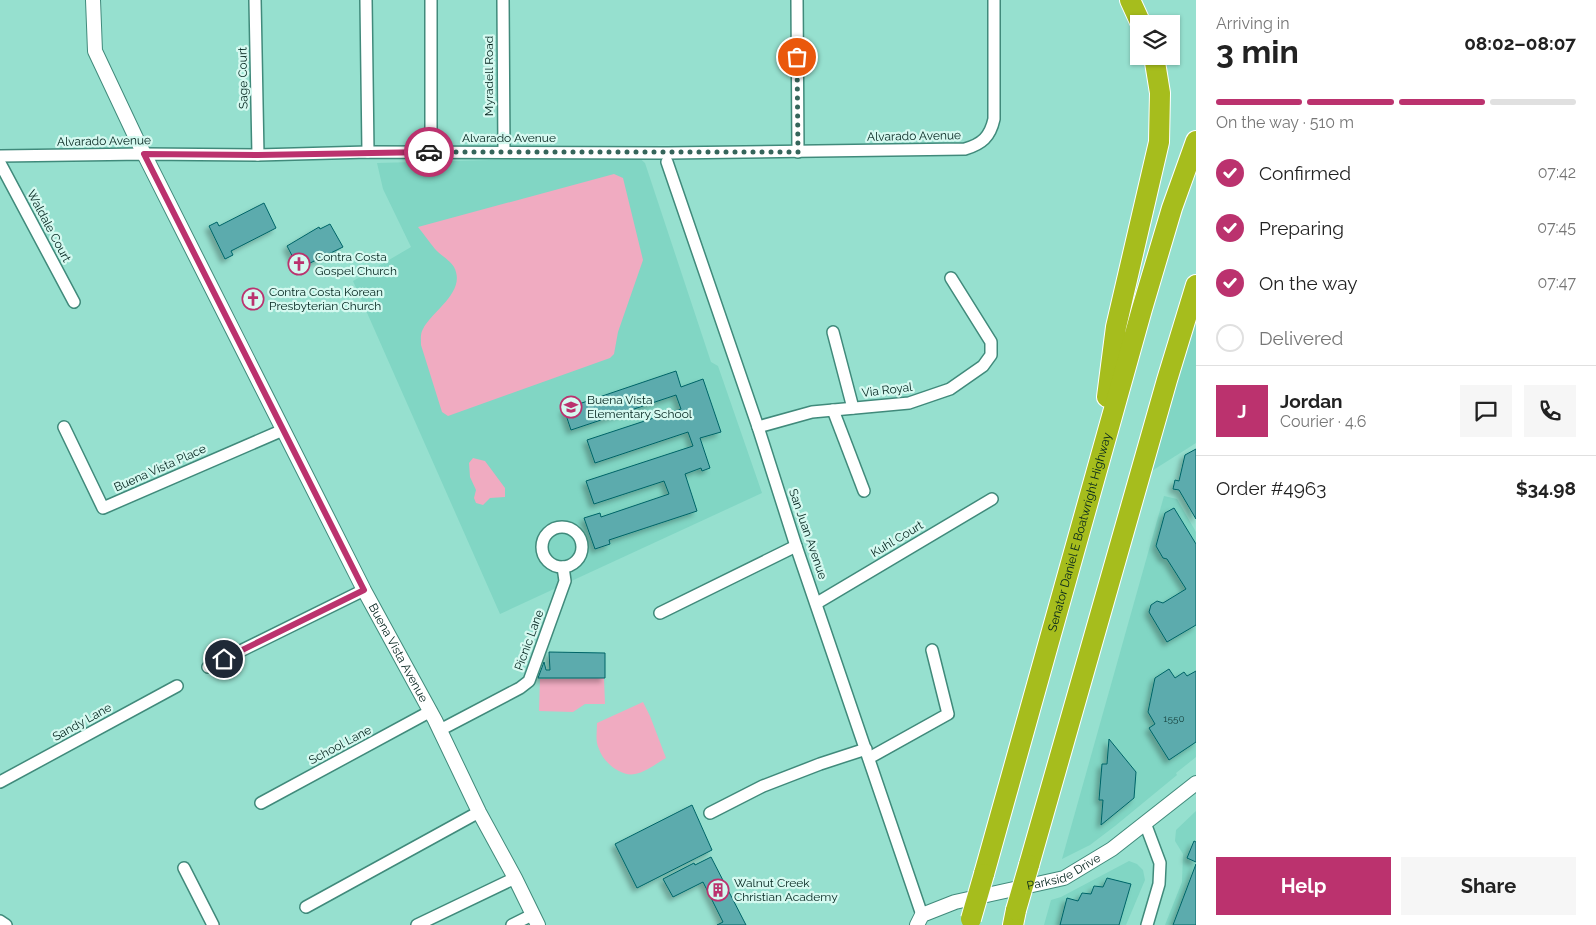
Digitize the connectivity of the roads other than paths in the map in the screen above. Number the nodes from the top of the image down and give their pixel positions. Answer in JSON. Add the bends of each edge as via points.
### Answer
{"nodes":[{"id":1,"x":93,"y":0,"type":"edge"},
{"id":2,"x":255,"y":0,"type":"edge"},
{"id":3,"x":366,"y":0,"type":"edge"},
{"id":4,"x":431,"y":0,"type":"edge"},
{"id":5,"x":503,"y":0,"type":"edge"},
{"id":6,"x":797,"y":0,"type":"edge"},
{"id":7,"x":994,"y":0,"type":"edge"},
{"id":8,"x":1130,"y":0,"type":"edge"},
{"id":9,"x":1137,"y":15,"type":"edge"},
{"id":10,"x":1155,"y":65,"type":"edge"},
{"id":11,"x":1196,"y":140,"type":"edge"},
{"id":12,"x":368,"y":152,"type":"junction"},
{"id":13,"x":431,"y":152,"type":"junction"},
{"id":14,"x":504,"y":152,"type":"junction"},
{"id":15,"x":798,"y":152,"type":"junction"},
{"id":16,"x":144,"y":154,"type":"junction"},
{"id":17,"x":258,"y":155,"type":"junction"},
{"id":18,"x":0,"y":156,"type":"edge"},
{"id":19,"x":667,"y":162,"type":"dead end"},
{"id":20,"x":0,"y":163,"type":"edge"},
{"id":21,"x":951,"y":278,"type":"dead end"},
{"id":22,"x":1196,"y":285,"type":"edge"},
{"id":23,"x":74,"y":302,"type":"dead end"},
{"id":24,"x":1196,"y":312,"type":"edge"},
{"id":25,"x":833,"y":332,"type":"dead end"},
{"id":26,"x":1174,"y":356,"type":"junction"},
{"id":27,"x":853,"y":408,"type":"junction"},
{"id":28,"x":834,"y":410,"type":"junction"},
{"id":29,"x":64,"y":427,"type":"dead end"},
{"id":30,"x":758,"y":427,"type":"junction"},
{"id":31,"x":283,"y":430,"type":"junction"},
{"id":32,"x":1096,"y":478,"type":"junction"},
{"id":33,"x":864,"y":491,"type":"dead end"},
{"id":34,"x":992,"y":499,"type":"dead end"},
{"id":35,"x":796,"y":546,"type":"junction"},
{"id":36,"x":563,"y":567,"type":"dead end"},
{"id":37,"x":364,"y":590,"type":"junction"},
{"id":38,"x":817,"y":603,"type":"junction"},
{"id":39,"x":660,"y":613,"type":"dead end"},
{"id":40,"x":932,"y":650,"type":"dead end"},
{"id":41,"x":208,"y":667,"type":"dead end"},
{"id":42,"x":177,"y":686,"type":"dead end"},
{"id":43,"x":430,"y":712,"type":"junction"},
{"id":44,"x":440,"y":730,"type":"junction"},
{"id":45,"x":868,"y":754,"type":"junction"},
{"id":46,"x":0,"y":782,"type":"edge"},
{"id":47,"x":1196,"y":783,"type":"edge"},
{"id":48,"x":262,"y":803,"type":"dead end"},
{"id":49,"x":479,"y":812,"type":"junction"},
{"id":50,"x":710,"y":813,"type":"dead end"},
{"id":51,"x":1145,"y":823,"type":"junction"},
{"id":52,"x":184,"y":868,"type":"dead end"},
{"id":53,"x":515,"y":878,"type":"junction"},
{"id":54,"x":306,"y":907,"type":"dead end"},
{"id":55,"x":1015,"y":918,"type":"edge"},
{"id":56,"x":535,"y":920,"type":"edge"},
{"id":57,"x":920,"y":920,"type":"edge"},
{"id":58,"x":0,"y":921,"type":"edge"},
{"id":59,"x":970,"y":922,"type":"edge"},
{"id":60,"x":6,"y":925,"type":"edge"},
{"id":61,"x":213,"y":925,"type":"edge"},
{"id":62,"x":417,"y":925,"type":"edge"},
{"id":63,"x":512,"y":925,"type":"edge"},
{"id":64,"x":1148,"y":925,"type":"edge"}],
"edges":[{"from":1,"to":16,"type":"street","name":"Buena Vista Avenue","via":[[94,51]]},
{"from":2,"to":17,"type":"street","name":"Sage Court"},
{"from":3,"to":12,"type":"street"},
{"from":4,"to":13,"type":"street"},
{"from":5,"to":14,"type":"street","name":"Myradell Road"},
{"from":6,"to":15,"type":"street"},
{"from":7,"to":15,"type":"street","name":"Alvarado Avenue","via":[[994,119],[986,139],[979,145],[965,149]]},
{"from":8,"to":9,"type":"highway"},
{"from":10,"to":32,"type":"highway","via":[[1160,93],[1159,142],[1116,327]]},
{"from":11,"to":32,"type":"highway","name":"Senator Daniel E Boatwright Highway","via":[[1157,258]]},
{"from":12,"to":13,"type":"street","name":"Alvarado Avenue"},
{"from":12,"to":17,"type":"street","name":"Alvarado Avenue"},
{"from":13,"to":14,"type":"street","name":"Alvarado Avenue"},
{"from":14,"to":15,"type":"street","name":"Alvarado Avenue"},
{"from":16,"to":17,"type":"street","name":"Alvarado Avenue"},
{"from":16,"to":18,"type":"street","name":"Alvarado Avenue"},
{"from":16,"to":31,"type":"street","name":"Buena Vista Avenue"},
{"from":19,"to":30,"type":"street","name":"San Juan Avenue"},
{"from":20,"to":23,"type":"street","name":"Waldale Court"},
{"from":21,"to":27,"type":"street","name":"Via Royal","via":[[991,342],[992,355],[983,366],[950,389],[909,403]]},
{"from":22,"to":26,"type":"highway"},
{"from":24,"to":26,"type":"highway"},
{"from":25,"to":27,"type":"street"},
{"from":26,"to":55,"type":"highway","bridge":true},
{"from":27,"to":28,"type":"street","name":"Via Royal"},
{"from":28,"to":30,"type":"street","name":"Via Royal","via":[[812,412]]},
{"from":28,"to":33,"type":"street"},
{"from":29,"to":31,"type":"street","name":"Buena Vista Place","via":[[103,508]]},
{"from":30,"to":35,"type":"street","name":"San Juan Avenue"},
{"from":31,"to":37,"type":"street","name":"Buena Vista Avenue"},
{"from":32,"to":59,"type":"highway","name":"Senator Daniel E Boatwright Highway","bridge":true},
{"from":34,"to":38,"type":"street","name":"Kuhl Court"},
{"from":35,"to":38,"type":"street","name":"San Juan Avenue"},
{"from":35,"to":39,"type":"street"},
{"from":36,"to":44,"type":"street","name":"Picnic Lane","via":[[565,581],[529,681]]},
{"from":37,"to":41,"type":"street"},
{"from":37,"to":43,"type":"street","name":"Buena Vista Avenue"},
{"from":38,"to":45,"type":"street","name":"San Juan Avenue"},
{"from":40,"to":45,"type":"street","via":[[948,714]]},
{"from":42,"to":46,"type":"street","name":"Sandy Lane"},
{"from":43,"to":44,"type":"street","name":"Buena Vista Avenue"},
{"from":43,"to":48,"type":"street","name":"School Lane"},
{"from":44,"to":49,"type":"street","name":"Buena Vista Avenue"},
{"from":45,"to":50,"type":"street","via":[[820,764],[763,786]]},
{"from":45,"to":57,"type":"street","name":"San Juan Avenue"},
{"from":47,"to":51,"type":"street","name":"Parkside Drive"},
{"from":49,"to":53,"type":"street","name":"Buena Vista Avenue"},
{"from":49,"to":54,"type":"street"},
{"from":51,"to":57,"type":"street","name":"Parkside Drive","via":[[1064,878],[955,902]]},
{"from":51,"to":64,"type":"street","via":[[1160,863],[1159,884]]},
{"from":52,"to":61,"type":"street"},
{"from":53,"to":56,"type":"street","name":"Buena Vista Avenue"},
{"from":53,"to":62,"type":"street"},
{"from":56,"to":63,"type":"street"},
{"from":58,"to":60,"type":"street"}]}
